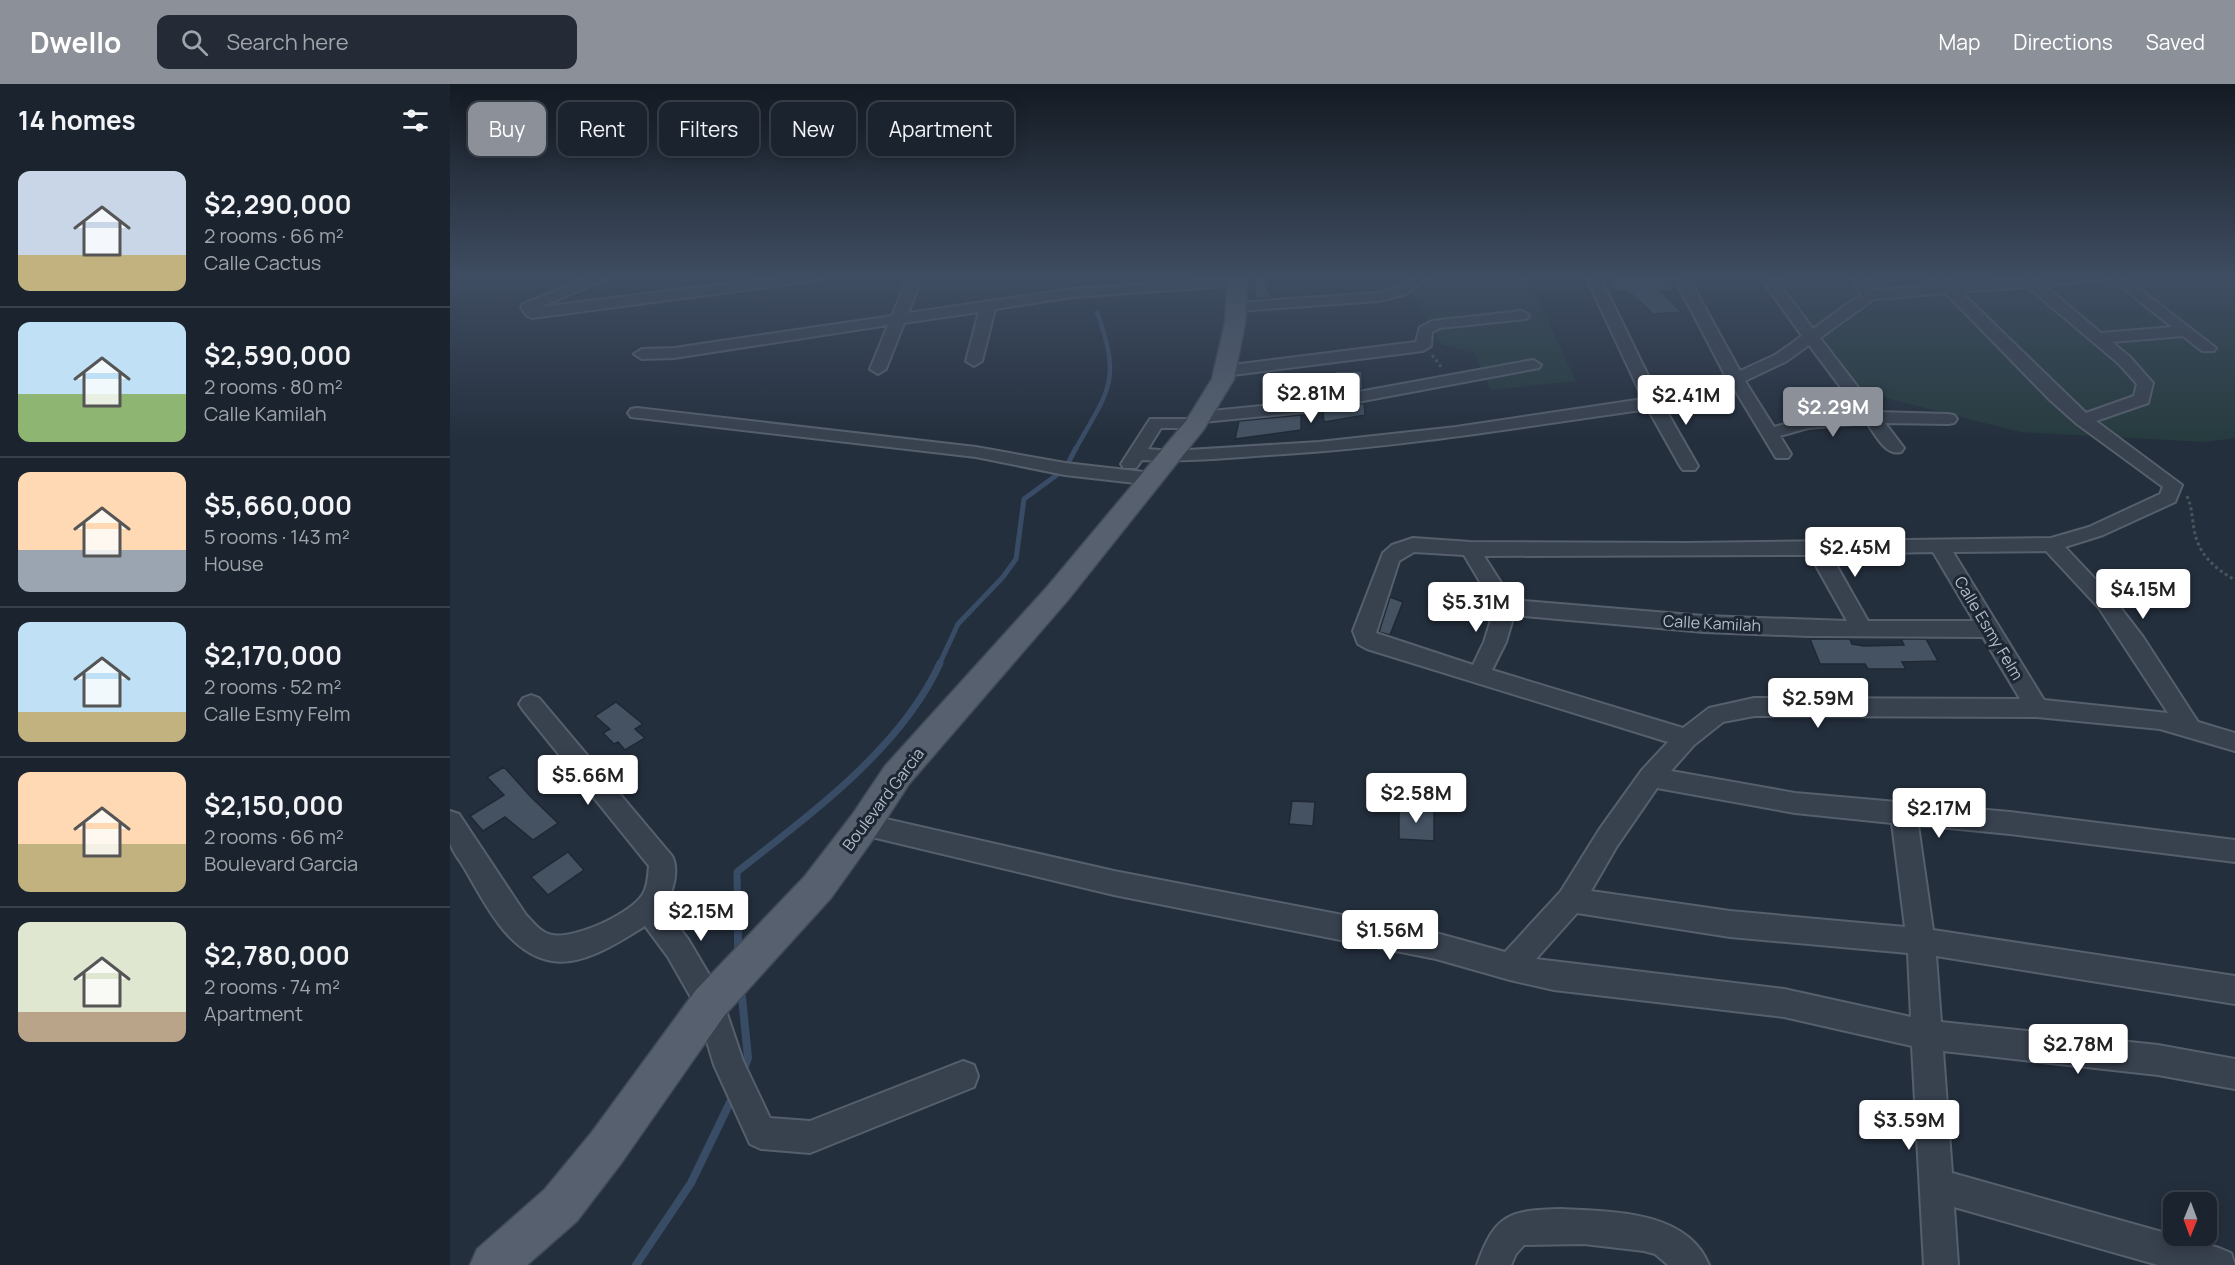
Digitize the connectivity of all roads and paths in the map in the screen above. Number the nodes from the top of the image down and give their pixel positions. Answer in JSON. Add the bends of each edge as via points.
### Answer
{"nodes":[{"id":1,"x":817,"y":332,"type":"edge"},
{"id":2,"x":893,"y":332,"type":"edge"},
{"id":3,"x":981,"y":332,"type":"edge"},
{"id":4,"x":1233,"y":332,"type":"edge"},
{"id":5,"x":1425,"y":332,"type":"edge"},
{"id":6,"x":1617,"y":332,"type":"edge"},
{"id":7,"x":1711,"y":332,"type":"edge"},
{"id":8,"x":1808,"y":332,"type":"edge"},
{"id":9,"x":1817,"y":332,"type":"edge"},
{"id":10,"x":1993,"y":332,"type":"edge"},
{"id":11,"x":2091,"y":332,"type":"edge"},
{"id":12,"x":2171,"y":332,"type":"edge"},
{"id":13,"x":2187,"y":332,"type":"edge"},
{"id":14,"x":811,"y":333,"type":"joint"},
{"id":15,"x":1811,"y":336,"type":"junction"},
{"id":16,"x":2098,"y":338,"type":"junction"},
{"id":17,"x":1424,"y":346,"type":"junction"},
{"id":18,"x":2208,"y":348,"type":"dead end"},
{"id":19,"x":642,"y":354,"type":"dead end"},
{"id":20,"x":974,"y":361,"type":"dead end"},
{"id":21,"x":1533,"y":365,"type":"dead end"},
{"id":22,"x":878,"y":369,"type":"dead end"},
{"id":23,"x":1225,"y":371,"type":"junction"},
{"id":24,"x":1736,"y":379,"type":"junction"},
{"id":25,"x":1436,"y":383,"type":"junction"},
{"id":26,"x":1652,"y":403,"type":"junction"},
{"id":27,"x":637,"y":413,"type":"dead end"},
{"id":28,"x":1872,"y":417,"type":"junction"},
{"id":29,"x":1948,"y":420,"type":"dead end"},
{"id":30,"x":2083,"y":420,"type":"junction"},
{"id":31,"x":1199,"y":421,"type":"junction"},
{"id":32,"x":1770,"y":433,"type":"junction"},
{"id":33,"x":1895,"y":448,"type":"dead end"},
{"id":34,"x":1782,"y":454,"type":"dead end"},
{"id":35,"x":1146,"y":466,"type":"junction"},
{"id":36,"x":1689,"y":466,"type":"dead end"},
{"id":37,"x":2173,"y":485,"type":"junction"},
{"id":38,"x":2052,"y":544,"type":"junction"},
{"id":39,"x":1816,"y":548,"type":"junction"},
{"id":40,"x":1940,"y":548,"type":"junction"},
{"id":41,"x":1470,"y":549,"type":"junction"},
{"id":42,"x":2235,"y":580,"type":"edge"},
{"id":43,"x":1506,"y":607,"type":"junction"},
{"id":44,"x":1862,"y":627,"type":"junction"},
{"id":45,"x":1990,"y":629,"type":"junction"},
{"id":46,"x":1480,"y":674,"type":"junction"},
{"id":47,"x":531,"y":704,"type":"dead end"},
{"id":48,"x":2037,"y":708,"type":"junction"},
{"id":49,"x":2191,"y":730,"type":"junction"},
{"id":50,"x":1686,"y":738,"type":"junction"},
{"id":51,"x":2235,"y":742,"type":"edge"},
{"id":52,"x":1651,"y":777,"type":"junction"},
{"id":53,"x":1904,"y":814,"type":"junction"},
{"id":54,"x":450,"y":822,"type":"edge"},
{"id":55,"x":864,"y":825,"type":"junction"},
{"id":56,"x":2235,"y":851,"type":"edge"},
{"id":57,"x":1571,"y":900,"type":"junction"},
{"id":58,"x":649,"y":910,"type":"junction"},
{"id":59,"x":1921,"y":941,"type":"junction"},
{"id":60,"x":1510,"y":967,"type":"junction"},
{"id":61,"x":2235,"y":990,"type":"edge"},
{"id":62,"x":710,"y":1003,"type":"junction"},
{"id":63,"x":1928,"y":1035,"type":"junction"},
{"id":64,"x":2235,"y":1074,"type":"edge"},
{"id":65,"x":963,"y":1076,"type":"dead end"},
{"id":66,"x":1936,"y":1185,"type":"junction"},
{"id":67,"x":493,"y":1265,"type":"edge"},
{"id":68,"x":1494,"y":1265,"type":"edge"},
{"id":69,"x":1692,"y":1265,"type":"edge"},
{"id":70,"x":1941,"y":1265,"type":"edge"},
{"id":71,"x":2219,"y":1265,"type":"edge"}],
"edges":[{"from":1,"to":14,"type":"street"},
{"from":2,"to":22,"type":"street"},
{"from":3,"to":20,"type":"street"},
{"from":4,"to":23,"type":"main road","name":"Boulevard Garcia"},
{"from":5,"to":17,"type":"street"},
{"from":6,"to":26,"type":"street"},
{"from":7,"to":24,"type":"street"},
{"from":8,"to":15,"type":"street"},
{"from":9,"to":15,"type":"street"},
{"from":10,"to":30,"type":"street"},
{"from":11,"to":16,"type":"street"},
{"from":12,"to":16,"type":"street"},
{"from":13,"to":18,"type":"street"},
{"from":14,"to":19,"type":"street"},
{"from":15,"to":24,"type":"street","via":[[1781,358]]},
{"from":15,"to":28,"type":"street"},
{"from":16,"to":30,"type":"street","via":[[2145,383],[2142,399]]},
{"from":17,"to":23,"type":"street"},
{"from":17,"to":25,"type":"path","via":[[1442,368]]},
{"from":21,"to":25,"type":"street"},
{"from":23,"to":31,"type":"main road","name":"Boulevard Garcia"},
{"from":24,"to":26,"type":"street"},
{"from":24,"to":32,"type":"street"},
{"from":25,"to":31,"type":"street"},
{"from":26,"to":35,"type":"street","via":[[1456,432]]},
{"from":26,"to":36,"type":"street"},
{"from":27,"to":35,"type":"street","via":[[975,452],[1065,469]]},
{"from":28,"to":29,"type":"street"},
{"from":28,"to":32,"type":"street","via":[[1807,423]]},
{"from":28,"to":33,"type":"street"},
{"from":30,"to":37,"type":"street"},
{"from":31,"to":35,"type":"main road","name":"Boulevard Garcia"},
{"from":32,"to":34,"type":"street"},
{"from":35,"to":55,"type":"main road","name":"Boulevard Garcia","via":[[1057,594],[897,775]]},
{"from":37,"to":38,"type":"street","via":[[2168,498],[2096,531]]},
{"from":37,"to":42,"type":"path","via":[[2186,494],[2193,506],[2199,549],[2207,561]]},
{"from":38,"to":40,"type":"street"},
{"from":38,"to":49,"type":"street","via":[[2106,603]]},
{"from":39,"to":40,"type":"street"},
{"from":39,"to":41,"type":"street"},
{"from":39,"to":44,"type":"street"},
{"from":40,"to":45,"type":"street","name":"Calle Esmy Felm"},
{"from":41,"to":43,"type":"street"},
{"from":41,"to":46,"type":"street","via":[[1413,545],[1399,550],[1390,558],[1364,631],[1366,638],[1375,643]]},
{"from":43,"to":44,"type":"street","name":"Calle Kamilah","via":[[1704,624]]},
{"from":43,"to":46,"type":"street"},
{"from":44,"to":45,"type":"street","name":"Calle Kamilah"},
{"from":45,"to":48,"type":"street","name":"Calle Esmy Felm"},
{"from":46,"to":50,"type":"street"},
{"from":47,"to":58,"type":"street","via":[[663,864],[660,890]]},
{"from":48,"to":49,"type":"street","via":[[2160,720]]},
{"from":48,"to":50,"type":"street","via":[[1754,706],[1717,714]]},
{"from":49,"to":51,"type":"street"},
{"from":50,"to":52,"type":"street"},
{"from":52,"to":53,"type":"street","via":[[1795,803]]},
{"from":52,"to":57,"type":"street"},
{"from":53,"to":56,"type":"street"},
{"from":53,"to":59,"type":"street"},
{"from":54,"to":58,"type":"street","via":[[517,927],[542,945],[581,945]]},
{"from":55,"to":60,"type":"street","via":[[1114,883],[1436,946]]},
{"from":55,"to":62,"type":"main road","name":"Boulevard Garcia","via":[[818,887]]},
{"from":57,"to":59,"type":"street","via":[[1730,924]]},
{"from":57,"to":60,"type":"street"},
{"from":58,"to":62,"type":"street","via":[[678,948]]},
{"from":59,"to":61,"type":"street"},
{"from":59,"to":63,"type":"street"},
{"from":60,"to":63,"type":"street","via":[[1554,976],[1784,1003]]},
{"from":62,"to":65,"type":"street","via":[[729,1065],[761,1133],[810,1137]]},
{"from":62,"to":67,"type":"main road","name":"Boulevard Garcia","via":[[561,1205]]},
{"from":63,"to":64,"type":"street","via":[[2158,1060]]},
{"from":63,"to":66,"type":"street"},
{"from":66,"to":70,"type":"street"},
{"from":66,"to":71,"type":"street"},
{"from":68,"to":69,"type":"street","via":[[1502,1242],[1517,1230],[1577,1225],[1655,1237],[1675,1246]]}]}
